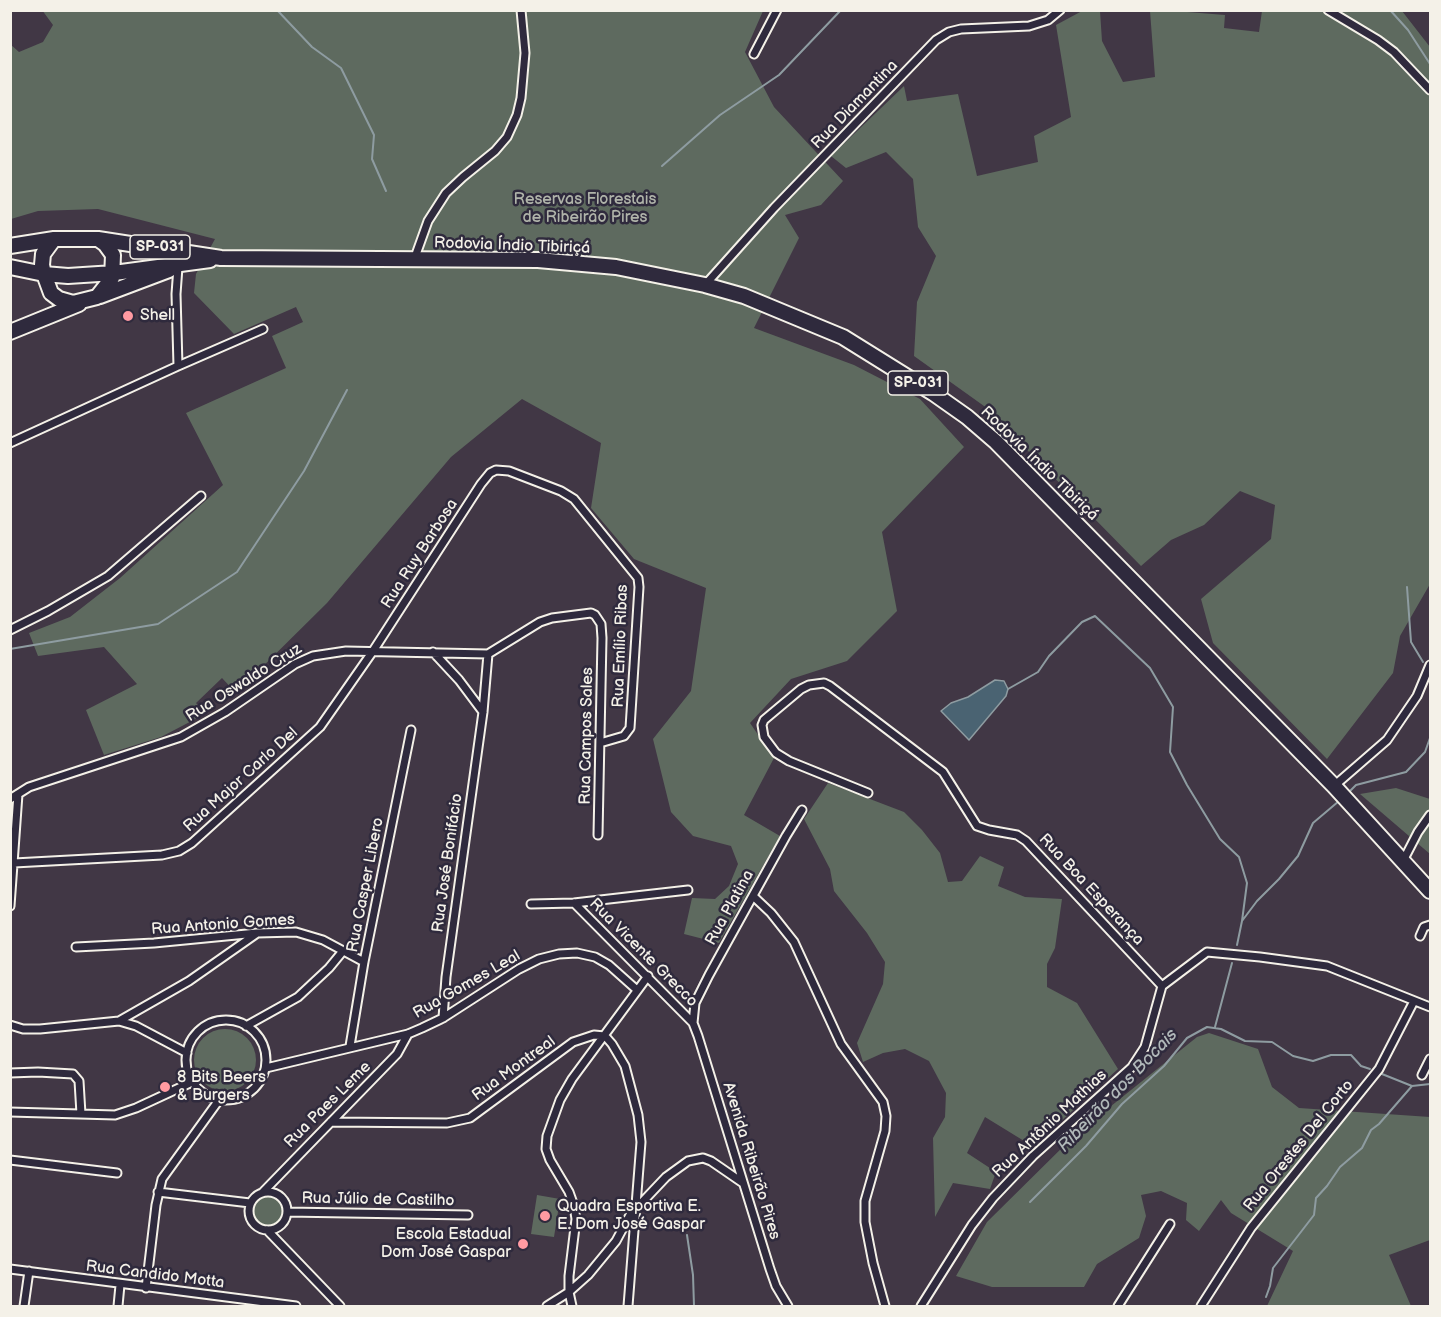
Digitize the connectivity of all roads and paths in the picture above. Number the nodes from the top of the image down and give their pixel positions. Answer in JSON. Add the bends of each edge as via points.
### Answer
{"nodes":[{"id":1,"x":521,"y":10,"type":"edge"},
{"id":2,"x":777,"y":10,"type":"edge"},
{"id":3,"x":1060,"y":10,"type":"edge"},
{"id":4,"x":1328,"y":10,"type":"edge"},
{"id":5,"x":754,"y":54,"type":"dead end"},
{"id":6,"x":1431,"y":90,"type":"edge"},
{"id":7,"x":54,"y":239,"type":"junction"},
{"id":8,"x":98,"y":239,"type":"junction"},
{"id":9,"x":10,"y":246,"type":"edge"},
{"id":10,"x":113,"y":255,"type":"junction"},
{"id":11,"x":42,"y":258,"type":"junction"},
{"id":12,"x":221,"y":258,"type":"junction"},
{"id":13,"x":414,"y":260,"type":"junction"},
{"id":14,"x":194,"y":263,"type":"junction"},
{"id":15,"x":16,"y":268,"type":"edge"},
{"id":16,"x":172,"y":269,"type":"junction"},
{"id":17,"x":114,"y":273,"type":"junction"},
{"id":18,"x":44,"y":274,"type":"junction"},
{"id":19,"x":95,"y":274,"type":"junction"},
{"id":20,"x":68,"y":276,"type":"junction"},
{"id":21,"x":705,"y":285,"type":"junction"},
{"id":22,"x":50,"y":291,"type":"junction"},
{"id":23,"x":176,"y":294,"type":"junction"},
{"id":24,"x":96,"y":297,"type":"junction"},
{"id":25,"x":81,"y":303,"type":"junction"},
{"id":26,"x":38,"y":321,"type":"junction"},
{"id":27,"x":263,"y":329,"type":"dead end"},
{"id":28,"x":10,"y":332,"type":"edge"},
{"id":29,"x":178,"y":366,"type":"junction"},
{"id":30,"x":10,"y":443,"type":"edge"},
{"id":31,"x":490,"y":473,"type":"joint"},
{"id":32,"x":201,"y":496,"type":"dead end"},
{"id":33,"x":10,"y":630,"type":"edge"},
{"id":34,"x":373,"y":651,"type":"junction"},
{"id":35,"x":433,"y":652,"type":"junction"},
{"id":36,"x":488,"y":654,"type":"junction"},
{"id":37,"x":1431,"y":665,"type":"edge"},
{"id":38,"x":483,"y":712,"type":"junction"},
{"id":39,"x":411,"y":730,"type":"dead end"},
{"id":40,"x":600,"y":743,"type":"junction"},
{"id":41,"x":1334,"y":786,"type":"junction"},
{"id":42,"x":868,"y":793,"type":"dead end"},
{"id":43,"x":18,"y":794,"type":"junction"},
{"id":44,"x":10,"y":799,"type":"edge"},
{"id":45,"x":802,"y":810,"type":"dead end"},
{"id":46,"x":1431,"y":815,"type":"edge"},
{"id":47,"x":598,"y":834,"type":"dead end"},
{"id":48,"x":1403,"y":861,"type":"junction"},
{"id":49,"x":14,"y":864,"type":"junction"},
{"id":50,"x":688,"y":890,"type":"dead end"},
{"id":51,"x":1431,"y":891,"type":"edge"},
{"id":52,"x":753,"y":896,"type":"junction"},
{"id":53,"x":574,"y":903,"type":"junction"},
{"id":54,"x":531,"y":904,"type":"dead end"},
{"id":55,"x":10,"y":906,"type":"edge"},
{"id":56,"x":1431,"y":926,"type":"edge"},
{"id":57,"x":257,"y":933,"type":"junction"},
{"id":58,"x":1420,"y":936,"type":"dead end"},
{"id":59,"x":76,"y":947,"type":"dead end"},
{"id":60,"x":343,"y":951,"type":"junction"},
{"id":61,"x":364,"y":962,"type":"junction"},
{"id":62,"x":648,"y":976,"type":"junction"},
{"id":63,"x":1162,"y":986,"type":"junction"},
{"id":64,"x":638,"y":990,"type":"junction"},
{"id":65,"x":1414,"y":1000,"type":"junction"},
{"id":66,"x":1431,"y":1007,"type":"edge"},
{"id":67,"x":443,"y":1018,"type":"junction"},
{"id":68,"x":119,"y":1021,"type":"junction"},
{"id":69,"x":693,"y":1023,"type":"junction"},
{"id":70,"x":10,"y":1025,"type":"edge"},
{"id":71,"x":246,"y":1026,"type":"junction"},
{"id":72,"x":408,"y":1034,"type":"junction"},
{"id":73,"x":605,"y":1036,"type":"junction"},
{"id":74,"x":350,"y":1046,"type":"junction"},
{"id":75,"x":187,"y":1053,"type":"junction"},
{"id":76,"x":1431,"y":1059,"type":"edge"},
{"id":77,"x":266,"y":1068,"type":"junction"},
{"id":78,"x":10,"y":1073,"type":"edge"},
{"id":79,"x":1422,"y":1076,"type":"dead end"},
{"id":80,"x":192,"y":1082,"type":"junction"},
{"id":81,"x":219,"y":1100,"type":"junction"},
{"id":82,"x":10,"y":1112,"type":"edge"},
{"id":83,"x":81,"y":1114,"type":"junction"},
{"id":84,"x":331,"y":1122,"type":"junction"},
{"id":85,"x":10,"y":1160,"type":"edge"},
{"id":86,"x":117,"y":1173,"type":"dead end"},
{"id":87,"x":743,"y":1183,"type":"junction"},
{"id":88,"x":158,"y":1192,"type":"junction"},
{"id":89,"x":263,"y":1192,"type":"junction"},
{"id":90,"x":250,"y":1203,"type":"junction"},
{"id":91,"x":636,"y":1208,"type":"junction"},
{"id":92,"x":287,"y":1212,"type":"junction"},
{"id":93,"x":468,"y":1215,"type":"dead end"},
{"id":94,"x":1170,"y":1224,"type":"dead end"},
{"id":95,"x":267,"y":1230,"type":"junction"},
{"id":96,"x":10,"y":1269,"type":"edge"},
{"id":97,"x":29,"y":1271,"type":"junction"},
{"id":98,"x":120,"y":1285,"type":"junction"},
{"id":99,"x":146,"y":1288,"type":"junction"},
{"id":100,"x":569,"y":1292,"type":"junction"},
{"id":101,"x":24,"y":1306,"type":"edge"},
{"id":102,"x":118,"y":1306,"type":"edge"},
{"id":103,"x":291,"y":1306,"type":"edge"},
{"id":104,"x":296,"y":1306,"type":"edge"},
{"id":105,"x":340,"y":1306,"type":"edge"},
{"id":106,"x":548,"y":1306,"type":"edge"},
{"id":107,"x":572,"y":1306,"type":"edge"},
{"id":108,"x":628,"y":1306,"type":"edge"},
{"id":109,"x":788,"y":1306,"type":"edge"},
{"id":110,"x":885,"y":1306,"type":"edge"},
{"id":111,"x":921,"y":1306,"type":"edge"},
{"id":112,"x":1118,"y":1306,"type":"edge"},
{"id":113,"x":1201,"y":1306,"type":"edge"}],
"edges":[{"from":1,"to":13,"type":"street","via":[[525,53],[518,115],[495,151],[446,193],[428,221]]},
{"from":2,"to":5,"type":"street"},
{"from":3,"to":21,"type":"street","name":"Rua Diamantina","via":[[1048,20],[1029,26],[961,29],[936,40]]},
{"from":4,"to":6,"type":"street","via":[[1394,52]]},
{"from":7,"to":8,"type":"highway","name":"Rodovia Índio Tibiriçá","number":"SP-031"},
{"from":7,"to":9,"type":"highway","name":"Rodovia Índio Tibiriçá","number":"SP-031"},
{"from":7,"to":11,"type":"highway"},
{"from":8,"to":10,"type":"highway"},
{"from":8,"to":12,"type":"highway","name":"Rodovia Índio Tibiriçá","number":"SP-031"},
{"from":10,"to":17,"type":"highway"},
{"from":10,"to":19,"type":"highway","via":[[107,267]]},
{"from":11,"to":18,"type":"highway"},
{"from":11,"to":20,"type":"highway"},
{"from":12,"to":13,"type":"highway","name":"Rodovia Índio Tibiriçá","number":"SP-031"},
{"from":12,"to":14,"type":"highway","name":"Rodovia Índio Tibiriçá","number":"SP-031"},
{"from":13,"to":21,"type":"highway","name":"Rodovia Índio Tibiriçá","number":"SP-031","via":[[572,262]]},
{"from":14,"to":16,"type":"highway"},
{"from":14,"to":17,"type":"highway","name":"Rodovia Índio Tibiriçá","number":"SP-031"},
{"from":15,"to":18,"type":"highway","name":"Rodovia Índio Tibiriçá","number":"SP-031"},
{"from":15,"to":22,"type":"highway","via":[[36,276]]},
{"from":16,"to":23,"type":"street"},
{"from":16,"to":23,"type":"street"},
{"from":16,"to":24,"type":"highway"},
{"from":17,"to":19,"type":"highway","name":"Rodovia Índio Tibiriçá","number":"SP-031"},
{"from":17,"to":24,"type":"highway"},
{"from":18,"to":20,"type":"highway","name":"Rodovia Índio Tibiriçá","number":"SP-031"},
{"from":18,"to":22,"type":"highway"},
{"from":19,"to":20,"type":"highway","name":"Rodovia Índio Tibiriçá","number":"SP-031"},
{"from":21,"to":41,"type":"highway","name":"Rodovia Índio Tibiriçá","number":"SP-031","via":[[764,304],[843,338],[967,417],[1065,510]]},
{"from":22,"to":25,"type":"highway","via":[[64,301]]},
{"from":22,"to":26,"type":"highway","via":[[47,311]]},
{"from":23,"to":29,"type":"street"},
{"from":24,"to":25,"type":"highway"},
{"from":25,"to":26,"type":"highway"},
{"from":26,"to":28,"type":"highway"},
{"from":27,"to":29,"type":"street"},
{"from":29,"to":30,"type":"street"},
{"from":31,"to":34,"type":"street","name":"Rua Ruy Barbosa"},
{"from":31,"to":40,"type":"street","name":"Rua Emílio Ribas","via":[[509,471],[570,495],[638,578],[630,728],[624,736]]},
{"from":32,"to":33,"type":"street","via":[[108,576]]},
{"from":34,"to":35,"type":"street","name":"Rua Oswaldo Cruz"},
{"from":34,"to":43,"type":"street","name":"Rua Oswaldo Cruz","via":[[313,656],[181,737]]},
{"from":34,"to":49,"type":"street","name":"Rua Major Carlo Del","via":[[314,733],[186,847],[162,855]]},
{"from":35,"to":36,"type":"street","name":"Rua Oswaldo Cruz"},
{"from":35,"to":38,"type":"street"},
{"from":36,"to":38,"type":"street","name":"Rua José Bonifácio"},
{"from":36,"to":40,"type":"street","name":"Rua Campos Sales","via":[[540,622],[595,615],[601,624],[602,638]]},
{"from":37,"to":41,"type":"street","via":[[1417,696],[1388,740]]},
{"from":38,"to":67,"type":"street","name":"Rua José Bonifácio"},
{"from":39,"to":61,"type":"street","name":"Rua Casper Libero"},
{"from":40,"to":47,"type":"street","name":"Rua Campos Sales"},
{"from":41,"to":48,"type":"highway","name":"Rodovia Índio Tibiriçá","number":"SP-031"},
{"from":42,"to":63,"type":"street","name":"Rua Boa Esperança","via":[[776,753],[764,737],[762,725],[768,715],[801,689],[817,683],[830,686],[936,765],[977,826],[1017,835],[1026,841]]},
{"from":43,"to":44,"type":"street","name":"Rua Oswaldo Cruz"},
{"from":43,"to":49,"type":"street"},
{"from":45,"to":52,"type":"street","name":"Rua Platina"},
{"from":46,"to":48,"type":"street"},
{"from":48,"to":51,"type":"highway","name":"Rodovia Índio Tibiriçá","number":"SP-031"},
{"from":49,"to":55,"type":"street"},
{"from":50,"to":53,"type":"street"},
{"from":52,"to":69,"type":"street","name":"Rua Platina","via":[[695,1003]]},
{"from":52,"to":110,"type":"street","via":[[794,942],[841,1044],[883,1102],[885,1131],[866,1201],[865,1222]]},
{"from":53,"to":54,"type":"street"},
{"from":53,"to":62,"type":"street","name":"Rua Vicente Grecco"},
{"from":56,"to":58,"type":"street","via":[[1425,927]]},
{"from":57,"to":59,"type":"street","name":"Rua Antonio Gomes"},
{"from":57,"to":60,"type":"street","name":"Rua Antonio Gomes","via":[[296,932]]},
{"from":57,"to":68,"type":"street","via":[[189,981]]},
{"from":60,"to":61,"type":"street","name":"Rua Antonio Gomes"},
{"from":60,"to":71,"type":"street","via":[[298,997]]},
{"from":61,"to":74,"type":"street","name":"Rua Casper Libero"},
{"from":62,"to":64,"type":"street"},
{"from":62,"to":69,"type":"street","name":"Rua Vicente Grecco"},
{"from":63,"to":65,"type":"street","via":[[1213,951],[1327,966]]},
{"from":63,"to":111,"type":"street","name":"Rua Antônio Mathias","via":[[1145,1047],[1132,1067],[1033,1156],[993,1198]]},
{"from":64,"to":67,"type":"street","name":"Rua Gomes Leal","via":[[595,957],[559,954],[519,969]]},
{"from":64,"to":73,"type":"street"},
{"from":65,"to":66,"type":"street"},
{"from":65,"to":113,"type":"street","name":"Rua Orestes Del Corto","via":[[1379,1069],[1251,1228]]},
{"from":67,"to":72,"type":"street","name":"Rua Gomes Leal"},
{"from":68,"to":70,"type":"street","via":[[40,1029]]},
{"from":68,"to":75,"type":"street"},
{"from":69,"to":87,"type":"street","name":"Avenida Ribeirão Pires"},
{"from":71,"to":75,"type":"street","via":[[225,1020],[214,1022],[196,1034]]},
{"from":71,"to":77,"type":"street","via":[[261,1042]]},
{"from":72,"to":74,"type":"street","name":"Rua Gomes Leal"},
{"from":72,"to":84,"type":"street","name":"Rua Paes Leme","via":[[397,1054]]},
{"from":73,"to":84,"type":"street","name":"Rua Montreal","via":[[594,1035],[573,1042],[470,1118],[447,1122]]},
{"from":73,"to":91,"type":"street","via":[[625,1066],[638,1115],[641,1142]]},
{"from":73,"to":100,"type":"street","via":[[572,1079],[547,1136],[546,1149],[569,1192],[576,1219]]},
{"from":74,"to":77,"type":"street","name":"Rua Gomes Leal"},
{"from":75,"to":80,"type":"street"},
{"from":76,"to":79,"type":"street"},
{"from":77,"to":81,"type":"street","via":[[260,1081],[246,1094]]},
{"from":78,"to":83,"type":"street","via":[[74,1074],[80,1081]]},
{"from":80,"to":81,"type":"street"},
{"from":80,"to":83,"type":"street","via":[[124,1113]]},
{"from":81,"to":88,"type":"street","via":[[169,1168]]},
{"from":82,"to":83,"type":"street"},
{"from":84,"to":89,"type":"street","name":"Rua Paes Leme"},
{"from":85,"to":86,"type":"street"},
{"from":87,"to":91,"type":"street","via":[[711,1161],[695,1158],[675,1170]]},
{"from":87,"to":109,"type":"street","name":"Avenida Ribeirão Pires","via":[[776,1286]]},
{"from":88,"to":90,"type":"street"},
{"from":88,"to":99,"type":"street"},
{"from":89,"to":90,"type":"street"},
{"from":89,"to":92,"type":"street","via":[[280,1196]]},
{"from":90,"to":95,"type":"street","via":[[252,1221]]},
{"from":91,"to":100,"type":"street","via":[[603,1258]]},
{"from":91,"to":108,"type":"street"},
{"from":92,"to":93,"type":"street","name":"Rua Júlio de Castilho"},
{"from":92,"to":95,"type":"street","via":[[278,1227]]},
{"from":94,"to":112,"type":"street"},
{"from":95,"to":105,"type":"street"},
{"from":96,"to":97,"type":"street","name":"Rua Candido Motta"},
{"from":97,"to":98,"type":"street","name":"Rua Candido Motta"},
{"from":97,"to":101,"type":"street"},
{"from":98,"to":99,"type":"street","name":"Rua Candido Motta"},
{"from":98,"to":102,"type":"street"},
{"from":99,"to":103,"type":"street","name":"Rua Candido Motta"},
{"from":100,"to":106,"type":"street"},
{"from":100,"to":107,"type":"street"},
{"from":103,"to":104,"type":"street","name":"Rua Candido Motta"}]}
